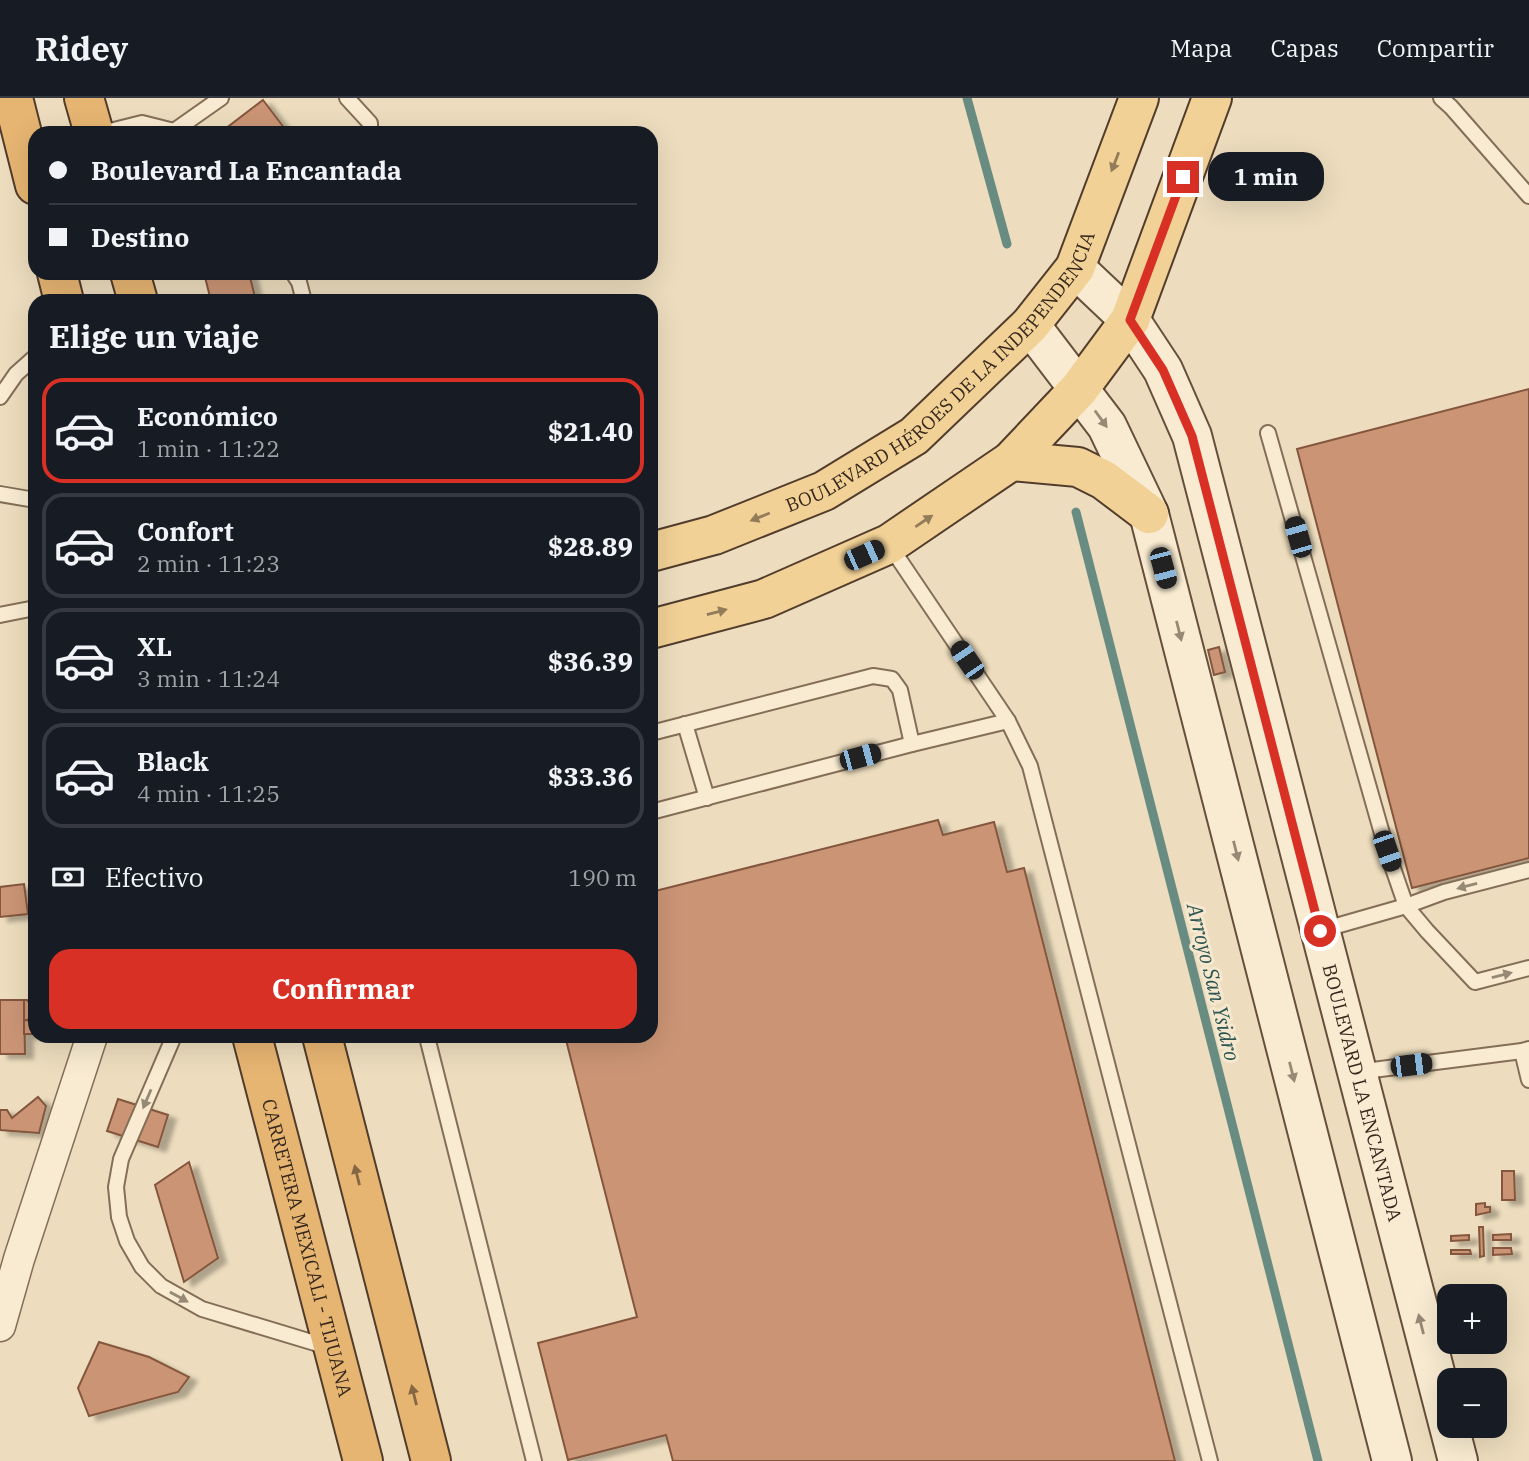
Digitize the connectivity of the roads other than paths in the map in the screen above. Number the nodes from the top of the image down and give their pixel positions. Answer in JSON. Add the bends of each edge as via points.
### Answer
{"nodes":[{"id":1,"x":13,"y":98,"type":"edge"},
{"id":2,"x":84,"y":98,"type":"edge"},
{"id":3,"x":221,"y":98,"type":"edge"},
{"id":4,"x":347,"y":98,"type":"edge"},
{"id":5,"x":1139,"y":98,"type":"edge"},
{"id":6,"x":1441,"y":98,"type":"edge"},
{"id":7,"x":1214,"y":102,"type":"edge"},
{"id":8,"x":92,"y":126,"type":"edge"},
{"id":9,"x":130,"y":126,"type":"edge"},
{"id":10,"x":153,"y":126,"type":"edge"},
{"id":11,"x":183,"y":126,"type":"edge"},
{"id":12,"x":370,"y":126,"type":"edge"},
{"id":13,"x":28,"y":157,"type":"edge"},
{"id":14,"x":1529,"y":196,"type":"edge"},
{"id":15,"x":1075,"y":268,"type":"junction"},
{"id":16,"x":1130,"y":320,"type":"junction"},
{"id":17,"x":1030,"y":325,"type":"junction"},
{"id":18,"x":28,"y":363,"type":"edge"},
{"id":19,"x":1079,"y":389,"type":"junction"},
{"id":20,"x":0,"y":397,"type":"edge"},
{"id":21,"x":1268,"y":433,"type":"dead end"},
{"id":22,"x":1011,"y":461,"type":"junction"},
{"id":23,"x":0,"y":494,"type":"edge"},
{"id":24,"x":28,"y":499,"type":"edge"},
{"id":25,"x":1149,"y":514,"type":"junction"},
{"id":26,"x":889,"y":544,"type":"junction"},
{"id":27,"x":658,"y":550,"type":"edge"},
{"id":28,"x":28,"y":609,"type":"edge"},
{"id":29,"x":0,"y":615,"type":"edge"},
{"id":30,"x":658,"y":627,"type":"edge"},
{"id":31,"x":1008,"y":721,"type":"junction"},
{"id":32,"x":685,"y":724,"type":"junction"},
{"id":33,"x":658,"y":731,"type":"edge"},
{"id":34,"x":912,"y":744,"type":"junction"},
{"id":35,"x":707,"y":798,"type":"junction"},
{"id":36,"x":658,"y":810,"type":"edge"},
{"id":37,"x":1529,"y":870,"type":"edge"},
{"id":38,"x":1406,"y":906,"type":"junction"},
{"id":39,"x":1320,"y":931,"type":"junction"},
{"id":40,"x":1529,"y":968,"type":"edge"},
{"id":41,"x":89,"y":1043,"type":"edge"},
{"id":42,"x":171,"y":1043,"type":"edge"},
{"id":43,"x":254,"y":1043,"type":"edge"},
{"id":44,"x":324,"y":1043,"type":"edge"},
{"id":45,"x":429,"y":1043,"type":"edge"},
{"id":46,"x":1525,"y":1050,"type":"edge"},
{"id":47,"x":1356,"y":1072,"type":"junction"},
{"id":48,"x":1529,"y":1080,"type":"edge"},
{"id":49,"x":9,"y":1260,"type":"edge"},
{"id":50,"x":0,"y":1326,"type":"edge"},
{"id":51,"x":334,"y":1349,"type":"junction"},
{"id":52,"x":363,"y":1461,"type":"edge"},
{"id":53,"x":431,"y":1461,"type":"edge"},
{"id":54,"x":534,"y":1461,"type":"edge"},
{"id":55,"x":1210,"y":1461,"type":"edge"},
{"id":56,"x":1392,"y":1461,"type":"edge"},
{"id":57,"x":1458,"y":1461,"type":"edge"}],
"edges":[{"from":1,"to":13,"type":"highway"},
{"from":2,"to":8,"type":"highway"},
{"from":3,"to":11,"type":"lane"},
{"from":4,"to":12,"type":"lane"},
{"from":5,"to":15,"type":"main road","name":"BOULEVARD HÉROES DE LA INDEPENDENCIA","one_way":true},
{"from":6,"to":14,"type":"lane"},
{"from":7,"to":16,"type":"main road"},
{"from":9,"to":10,"type":"lane"},
{"from":15,"to":16,"type":"main road","name":"BOULEVARD LA ENCANTADA"},
{"from":15,"to":17,"type":"main road","name":"BOULEVARD HÉROES DE LA INDEPENDENCIA"},
{"from":16,"to":19,"type":"main road"},
{"from":16,"to":39,"type":"main road","name":"BOULEVARD LA ENCANTADA","via":[[1163,370],[1192,436]]},
{"from":17,"to":19,"type":"main road"},
{"from":17,"to":27,"type":"main road","name":"BOULEVARD HÉROES DE LA INDEPENDENCIA","one_way":true,"via":[[914,436],[824,491],[715,535]]},
{"from":18,"to":20,"type":"lane"},
{"from":19,"to":22,"type":"main road"},
{"from":19,"to":25,"type":"main road","one_way":true,"via":[[1107,426]]},
{"from":21,"to":38,"type":"lane"},
{"from":22,"to":25,"type":"main road","via":[[1078,467],[1104,480]]},
{"from":26,"to":22,"type":"main road","one_way":true},
{"from":23,"to":24,"type":"lane"},
{"from":25,"to":56,"type":"main road","one_way":true},
{"from":30,"to":26,"type":"main road","one_way":true,"via":[[764,599]]},
{"from":26,"to":31,"type":"lane"},
{"from":28,"to":29,"type":"lane"},
{"from":31,"to":34,"type":"lane"},
{"from":31,"to":55,"type":"lane","via":[[1030,766]]},
{"from":32,"to":33,"type":"lane"},
{"from":32,"to":34,"type":"lane","via":[[873,676],[892,679],[900,690]]},
{"from":32,"to":35,"type":"lane"},
{"from":34,"to":35,"type":"lane"},
{"from":35,"to":36,"type":"lane"},
{"from":37,"to":38,"type":"lane","one_way":true},
{"from":38,"to":39,"type":"lane"},
{"from":38,"to":40,"type":"lane","one_way":true,"via":[[1475,982]]},
{"from":39,"to":47,"type":"main road","name":"BOULEVARD LA ENCANTADA"},
{"from":41,"to":49,"type":"street"},
{"from":42,"to":51,"type":"lane","one_way":true,"via":[[121,1159],[116,1187],[127,1241],[160,1286],[202,1309]]},
{"from":43,"to":51,"type":"highway","name":"CARRETERA MEXICALI - TIJUANA"},
{"from":53,"to":44,"type":"highway","one_way":true},
{"from":45,"to":54,"type":"lane"},
{"from":46,"to":47,"type":"lane"},
{"from":46,"to":48,"type":"lane"},
{"from":57,"to":47,"type":"main road","name":"BOULEVARD LA ENCANTADA","one_way":true},
{"from":49,"to":50,"type":"street"},
{"from":51,"to":52,"type":"highway","name":"CARRETERA MEXICALI - TIJUANA"}]}
